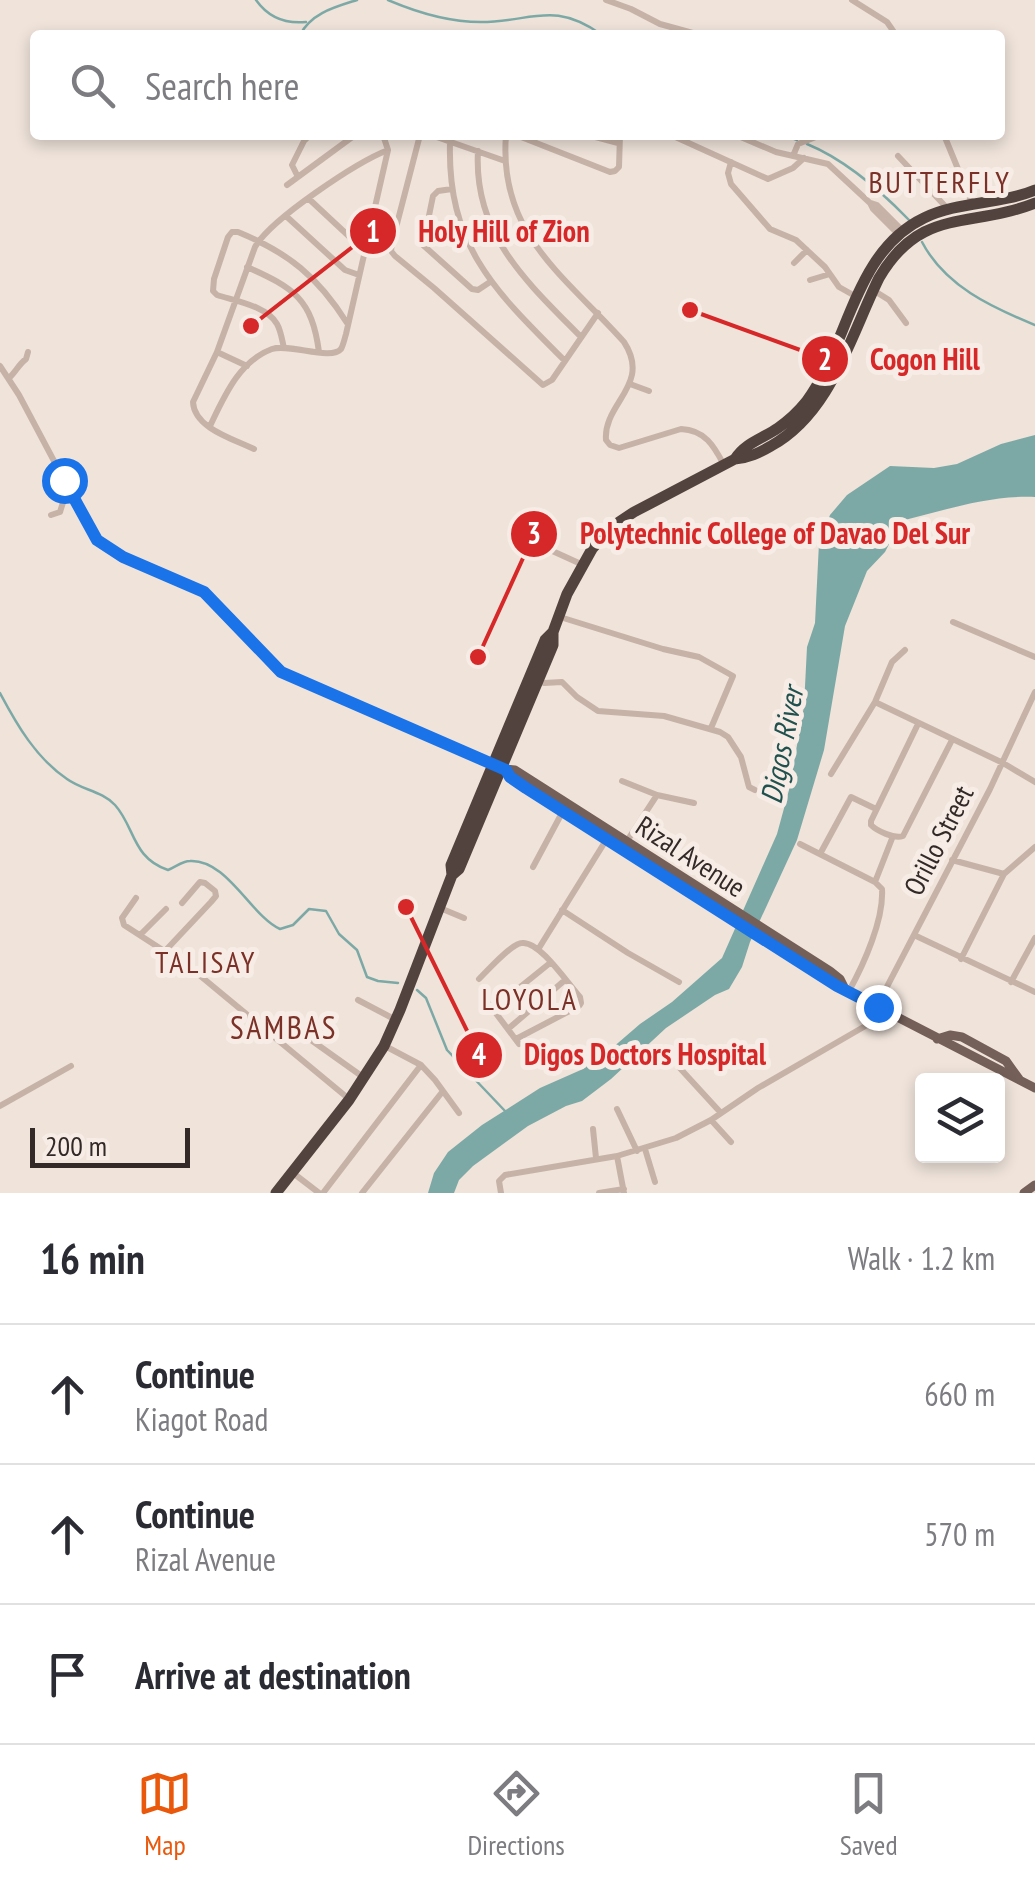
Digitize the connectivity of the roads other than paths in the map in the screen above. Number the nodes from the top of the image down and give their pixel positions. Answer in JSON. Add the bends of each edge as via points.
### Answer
{"nodes":[{"id":1,"x":606,"y":0,"type":"edge"},
{"id":2,"x":852,"y":0,"type":"edge"},
{"id":3,"x":682,"y":30,"type":"edge"},
{"id":4,"x":893,"y":30,"type":"edge"},
{"id":5,"x":305,"y":140,"type":"edge"},
{"id":6,"x":349,"y":140,"type":"edge"},
{"id":7,"x":385,"y":140,"type":"edge"},
{"id":8,"x":419,"y":140,"type":"edge"},
{"id":9,"x":445,"y":140,"type":"edge"},
{"id":10,"x":506,"y":140,"type":"edge"},
{"id":11,"x":529,"y":140,"type":"edge"},
{"id":12,"x":619,"y":140,"type":"edge"},
{"id":13,"x":682,"y":140,"type":"edge"},
{"id":14,"x":692,"y":140,"type":"edge"},
{"id":15,"x":748,"y":140,"type":"edge"},
{"id":16,"x":807,"y":140,"type":"edge"},
{"id":17,"x":946,"y":140,"type":"edge"},
{"id":18,"x":450,"y":142,"type":"junction"},
{"id":19,"x":690,"y":144,"type":"junction"},
{"id":20,"x":388,"y":150,"type":"junction"},
{"id":21,"x":478,"y":152,"type":"junction"},
{"id":22,"x":793,"y":156,"type":"junction"},
{"id":23,"x":898,"y":156,"type":"dead end"},
{"id":24,"x":805,"y":158,"type":"junction"},
{"id":25,"x":506,"y":161,"type":"junction"},
{"id":26,"x":731,"y":162,"type":"junction"},
{"id":27,"x":298,"y":177,"type":"junction"},
{"id":28,"x":288,"y":184,"type":"dead end"},
{"id":29,"x":452,"y":189,"type":"junction"},
{"id":30,"x":1035,"y":190,"type":"edge"},
{"id":31,"x":309,"y":199,"type":"junction"},
{"id":32,"x":1035,"y":203,"type":"edge"},
{"id":33,"x":973,"y":205,"type":"junction"},
{"id":34,"x":948,"y":209,"type":"junction"},
{"id":35,"x":286,"y":216,"type":"junction"},
{"id":36,"x":905,"y":237,"type":"junction"},
{"id":37,"x":259,"y":241,"type":"junction"},
{"id":38,"x":366,"y":245,"type":"junction"},
{"id":39,"x":807,"y":250,"type":"junction"},
{"id":40,"x":794,"y":262,"type":"dead end"},
{"id":41,"x":247,"y":267,"type":"junction"},
{"id":42,"x":830,"y":274,"type":"junction"},
{"id":43,"x":360,"y":275,"type":"junction"},
{"id":44,"x":810,"y":280,"type":"dead end"},
{"id":45,"x":490,"y":282,"type":"junction"},
{"id":46,"x":874,"y":290,"type":"junction"},
{"id":47,"x":857,"y":297,"type":"junction"},
{"id":48,"x":235,"y":301,"type":"junction"},
{"id":49,"x":598,"y":313,"type":"junction"},
{"id":50,"x":906,"y":323,"type":"dead end"},
{"id":51,"x":348,"y":324,"type":"junction"},
{"id":52,"x":581,"y":338,"type":"junction"},
{"id":53,"x":284,"y":348,"type":"junction"},
{"id":54,"x":28,"y":352,"type":"dead end"},
{"id":55,"x":216,"y":352,"type":"junction"},
{"id":56,"x":319,"y":352,"type":"junction"},
{"id":57,"x":565,"y":361,"type":"junction"},
{"id":58,"x":0,"y":366,"type":"edge"},
{"id":59,"x":247,"y":366,"type":"junction"},
{"id":60,"x":9,"y":378,"type":"junction"},
{"id":61,"x":630,"y":384,"type":"junction"},
{"id":62,"x":649,"y":391,"type":"dead end"},
{"id":63,"x":210,"y":426,"type":"junction"},
{"id":64,"x":254,"y":449,"type":"dead end"},
{"id":65,"x":730,"y":462,"type":"junction"},
{"id":66,"x":64,"y":480,"type":"junction"},
{"id":67,"x":52,"y":514,"type":"dead end"},
{"id":68,"x":548,"y":549,"type":"dead end"},
{"id":69,"x":581,"y":564,"type":"junction"},
{"id":70,"x":559,"y":616,"type":"junction"},
{"id":71,"x":953,"y":622,"type":"dead end"},
{"id":72,"x":905,"y":650,"type":"dead end"},
{"id":73,"x":1035,"y":658,"type":"edge"},
{"id":74,"x":534,"y":679,"type":"junction"},
{"id":75,"x":1035,"y":692,"type":"edge"},
{"id":76,"x":875,"y":702,"type":"junction"},
{"id":77,"x":1031,"y":710,"type":"edge"},
{"id":78,"x":918,"y":724,"type":"junction"},
{"id":79,"x":711,"y":728,"type":"junction"},
{"id":80,"x":952,"y":740,"type":"junction"},
{"id":81,"x":1002,"y":763,"type":"junction"},
{"id":82,"x":500,"y":767,"type":"junction"},
{"id":83,"x":831,"y":774,"type":"dead end"},
{"id":84,"x":622,"y":780,"type":"dead end"},
{"id":85,"x":1035,"y":782,"type":"edge"},
{"id":86,"x":755,"y":790,"type":"dead end"},
{"id":87,"x":657,"y":794,"type":"junction"},
{"id":88,"x":694,"y":803,"type":"dead end"},
{"id":89,"x":876,"y":808,"type":"junction"},
{"id":90,"x":563,"y":812,"type":"junction"},
{"id":91,"x":609,"y":836,"type":"junction"},
{"id":92,"x":893,"y":836,"type":"junction"},
{"id":93,"x":627,"y":842,"type":"junction"},
{"id":94,"x":800,"y":844,"type":"dead end"},
{"id":95,"x":1035,"y":847,"type":"edge"},
{"id":96,"x":820,"y":854,"type":"junction"},
{"id":97,"x":952,"y":860,"type":"junction"},
{"id":98,"x":533,"y":867,"type":"dead end"},
{"id":99,"x":1004,"y":874,"type":"junction"},
{"id":100,"x":875,"y":882,"type":"junction"},
{"id":101,"x":136,"y":898,"type":"dead end"},
{"id":102,"x":182,"y":903,"type":"dead end"},
{"id":103,"x":439,"y":908,"type":"junction"},
{"id":104,"x":166,"y":909,"type":"dead end"},
{"id":105,"x":562,"y":910,"type":"junction"},
{"id":106,"x":734,"y":915,"type":"junction"},
{"id":107,"x":464,"y":918,"type":"dead end"},
{"id":108,"x":140,"y":935,"type":"junction"},
{"id":109,"x":914,"y":935,"type":"junction"},
{"id":110,"x":1035,"y":938,"type":"edge"},
{"id":111,"x":539,"y":948,"type":"junction"},
{"id":112,"x":165,"y":951,"type":"junction"},
{"id":113,"x":961,"y":959,"type":"junction"},
{"id":114,"x":550,"y":963,"type":"junction"},
{"id":115,"x":479,"y":979,"type":"dead end"},
{"id":116,"x":565,"y":980,"type":"junction"},
{"id":117,"x":679,"y":982,"type":"dead end"},
{"id":118,"x":1011,"y":982,"type":"junction"},
{"id":119,"x":847,"y":989,"type":"junction"},
{"id":120,"x":1035,"y":992,"type":"edge"},
{"id":121,"x":358,"y":1000,"type":"dead end"},
{"id":122,"x":878,"y":1007,"type":"junction"},
{"id":123,"x":396,"y":1020,"type":"junction"},
{"id":124,"x":508,"y":1029,"type":"junction"},
{"id":125,"x":312,"y":1040,"type":"dead end"},
{"id":126,"x":384,"y":1046,"type":"junction"},
{"id":127,"x":677,"y":1064,"type":"dead end"},
{"id":128,"x":71,"y":1066,"type":"dead end"},
{"id":129,"x":421,"y":1066,"type":"junction"},
{"id":130,"x":364,"y":1078,"type":"junction"},
{"id":131,"x":1035,"y":1088,"type":"edge"},
{"id":132,"x":443,"y":1091,"type":"junction"},
{"id":133,"x":350,"y":1100,"type":"junction"},
{"id":134,"x":0,"y":1106,"type":"edge"},
{"id":135,"x":617,"y":1109,"type":"dead end"},
{"id":136,"x":459,"y":1113,"type":"dead end"},
{"id":137,"x":721,"y":1113,"type":"junction"},
{"id":138,"x":712,"y":1120,"type":"junction"},
{"id":139,"x":594,"y":1129,"type":"dead end"},
{"id":140,"x":730,"y":1142,"type":"dead end"},
{"id":141,"x":641,"y":1150,"type":"junction"},
{"id":142,"x":617,"y":1156,"type":"junction"},
{"id":143,"x":596,"y":1158,"type":"junction"},
{"id":144,"x":292,"y":1172,"type":"junction"},
{"id":145,"x":654,"y":1182,"type":"dead end"},
{"id":146,"x":1034,"y":1189,"type":"edge"},
{"id":147,"x":624,"y":1191,"type":"edge"},
{"id":148,"x":276,"y":1193,"type":"edge"},
{"id":149,"x":321,"y":1193,"type":"edge"},
{"id":150,"x":362,"y":1193,"type":"edge"},
{"id":151,"x":501,"y":1193,"type":"edge"},
{"id":152,"x":600,"y":1193,"type":"edge"},
{"id":153,"x":1024,"y":1193,"type":"edge"}],
"edges":[{"from":1,"to":3,"type":"street"},
{"from":2,"to":4,"type":"street"},
{"from":5,"to":27,"type":"street","via":[[292,165]]},
{"from":6,"to":27,"type":"street"},
{"from":7,"to":20,"type":"street"},
{"from":8,"to":57,"type":"street","via":[[393,254],[541,384],[550,383]]},
{"from":9,"to":18,"type":"street"},
{"from":10,"to":25,"type":"street"},
{"from":11,"to":12,"type":"street","via":[[610,172],[619,167]]},
{"from":13,"to":19,"type":"street"},
{"from":14,"to":19,"type":"street"},
{"from":15,"to":22,"type":"street"},
{"from":16,"to":22,"type":"street"},
{"from":17,"to":33,"type":"street"},
{"from":18,"to":21,"type":"street"},
{"from":18,"to":29,"type":"street"},
{"from":19,"to":26,"type":"street"},
{"from":20,"to":31,"type":"street","via":[[362,160]]},
{"from":20,"to":38,"type":"street"},
{"from":21,"to":25,"type":"street"},
{"from":21,"to":52,"type":"street","via":[[483,203],[500,244]]},
{"from":22,"to":24,"type":"street"},
{"from":23,"to":34,"type":"street"},
{"from":24,"to":26,"type":"street","via":[[768,179]]},
{"from":24,"to":36,"type":"street","via":[[828,164]]},
{"from":25,"to":49,"type":"street","via":[[514,210],[527,234]]},
{"from":26,"to":39,"type":"street","via":[[731,184],[770,229]]},
{"from":27,"to":28,"type":"street"},
{"from":29,"to":45,"type":"street","via":[[468,245]]},
{"from":29,"to":45,"type":"street","via":[[434,194],[423,245],[472,290]]},
{"from":30,"to":33,"type":"highway"},
{"from":31,"to":35,"type":"street"},
{"from":31,"to":38,"type":"street"},
{"from":32,"to":36,"type":"highway"},
{"from":33,"to":34,"type":"highway"},
{"from":34,"to":36,"type":"highway","via":[[921,219]]},
{"from":35,"to":37,"type":"street"},
{"from":35,"to":43,"type":"street","via":[[345,270]]},
{"from":36,"to":46,"type":"highway"},
{"from":36,"to":47,"type":"highway","via":[[876,260]]},
{"from":37,"to":41,"type":"street"},
{"from":37,"to":48,"type":"street","via":[[232,232],[228,237],[213,291]]},
{"from":37,"to":51,"type":"street","via":[[312,276]]},
{"from":38,"to":43,"type":"street"},
{"from":39,"to":40,"type":"street"},
{"from":39,"to":42,"type":"street"},
{"from":41,"to":48,"type":"street"},
{"from":41,"to":56,"type":"street","via":[[306,306]]},
{"from":42,"to":44,"type":"street"},
{"from":42,"to":47,"type":"street"},
{"from":43,"to":51,"type":"street"},
{"from":45,"to":57,"type":"street"},
{"from":46,"to":50,"type":"street"},
{"from":46,"to":65,"type":"highway","via":[[807,419],[782,440]]},
{"from":47,"to":65,"type":"highway","via":[[806,401]]},
{"from":48,"to":53,"type":"street","via":[[272,317]]},
{"from":48,"to":55,"type":"street"},
{"from":49,"to":52,"type":"street"},
{"from":49,"to":61,"type":"street","via":[[630,352]]},
{"from":51,"to":56,"type":"street","via":[[339,350]]},
{"from":52,"to":57,"type":"street"},
{"from":53,"to":56,"type":"street"},
{"from":53,"to":59,"type":"street"},
{"from":54,"to":60,"type":"street"},
{"from":55,"to":59,"type":"street"},
{"from":55,"to":63,"type":"street","via":[[193,402],[194,413]]},
{"from":58,"to":60,"type":"street"},
{"from":59,"to":63,"type":"street"},
{"from":60,"to":66,"type":"street"},
{"from":61,"to":62,"type":"street"},
{"from":61,"to":65,"type":"street","via":[[605,433],[610,445],[686,429],[710,440]]},
{"from":63,"to":64,"type":"street"},
{"from":65,"to":69,"type":"highway","via":[[620,521]]},
{"from":66,"to":67,"type":"street","via":[[60,512]]},
{"from":66,"to":82,"type":"street","via":[[97,540],[204,592],[281,672]]},
{"from":68,"to":69,"type":"street"},
{"from":69,"to":70,"type":"highway"},
{"from":70,"to":74,"type":"highway"},
{"from":70,"to":79,"type":"street","via":[[698,656],[733,676]]},
{"from":71,"to":73,"type":"street"},
{"from":72,"to":76,"type":"street","via":[[892,662]]},
{"from":74,"to":79,"type":"street","via":[[562,682],[598,711]]},
{"from":74,"to":82,"type":"highway"},
{"from":75,"to":77,"type":"street","name":"Orillo Street"},
{"from":76,"to":78,"type":"street"},
{"from":76,"to":83,"type":"street"},
{"from":77,"to":81,"type":"street","name":"Orillo Street"},
{"from":78,"to":80,"type":"street"},
{"from":78,"to":89,"type":"street"},
{"from":79,"to":86,"type":"street","via":[[734,745]]},
{"from":80,"to":81,"type":"street"},
{"from":80,"to":92,"type":"street","via":[[902,836]]},
{"from":81,"to":85,"type":"street"},
{"from":81,"to":97,"type":"street","name":"Orillo Street"},
{"from":82,"to":90,"type":"main road","name":"Rizal Avenue"},
{"from":82,"to":91,"type":"main road","name":"Rizal Avenue","via":[[515,770]]},
{"from":82,"to":103,"type":"highway"},
{"from":84,"to":87,"type":"street"},
{"from":87,"to":88,"type":"street"},
{"from":87,"to":93,"type":"street"},
{"from":89,"to":92,"type":"street","via":[[871,826]]},
{"from":89,"to":96,"type":"street","via":[[851,797]]},
{"from":90,"to":91,"type":"main road","name":"Rizal Avenue"},
{"from":90,"to":98,"type":"street"},
{"from":91,"to":93,"type":"main road","name":"Rizal Avenue"},
{"from":91,"to":105,"type":"street"},
{"from":91,"to":106,"type":"main road","name":"Rizal Avenue"},
{"from":92,"to":100,"type":"street"},
{"from":93,"to":106,"type":"main road","name":"Rizal Avenue"},
{"from":94,"to":96,"type":"street"},
{"from":95,"to":99,"type":"street"},
{"from":96,"to":100,"type":"street"},
{"from":97,"to":99,"type":"street"},
{"from":97,"to":109,"type":"street","name":"Orillo Street"},
{"from":99,"to":113,"type":"street"},
{"from":100,"to":119,"type":"street","via":[[882,888],[881,907]]},
{"from":101,"to":108,"type":"street","via":[[122,920]]},
{"from":102,"to":112,"type":"street","via":[[200,882],[215,891]]},
{"from":103,"to":107,"type":"street"},
{"from":103,"to":123,"type":"highway"},
{"from":104,"to":108,"type":"street"},
{"from":105,"to":111,"type":"street"},
{"from":105,"to":117,"type":"street"},
{"from":106,"to":119,"type":"main road","name":"Rizal Avenue"},
{"from":108,"to":112,"type":"street"},
{"from":109,"to":113,"type":"street"},
{"from":109,"to":122,"type":"street","name":"Orillo Street"},
{"from":110,"to":118,"type":"street"},
{"from":111,"to":114,"type":"street"},
{"from":111,"to":115,"type":"street","via":[[517,944]]},
{"from":112,"to":133,"type":"street"},
{"from":113,"to":118,"type":"street"},
{"from":114,"to":116,"type":"street"},
{"from":114,"to":124,"type":"street","via":[[491,1006]]},
{"from":116,"to":124,"type":"street"},
{"from":116,"to":124,"type":"street","via":[[580,1004],[517,1042]]},
{"from":118,"to":120,"type":"street"},
{"from":119,"to":122,"type":"main road","name":"Rizal Avenue"},
{"from":121,"to":123,"type":"street"},
{"from":122,"to":131,"type":"main road","name":"Rizal Avenue","via":[[937,1039],[962,1037],[1006,1061]]},
{"from":122,"to":137,"type":"street","via":[[861,1030]]},
{"from":123,"to":126,"type":"highway"},
{"from":125,"to":130,"type":"street"},
{"from":126,"to":129,"type":"street"},
{"from":126,"to":130,"type":"highway"},
{"from":127,"to":137,"type":"street"},
{"from":128,"to":134,"type":"street"},
{"from":129,"to":132,"type":"street"},
{"from":129,"to":149,"type":"street"},
{"from":130,"to":133,"type":"highway"},
{"from":132,"to":136,"type":"street"},
{"from":132,"to":150,"type":"street"},
{"from":133,"to":144,"type":"highway"},
{"from":135,"to":141,"type":"street"},
{"from":137,"to":138,"type":"street"},
{"from":138,"to":140,"type":"street"},
{"from":138,"to":141,"type":"street"},
{"from":139,"to":143,"type":"street"},
{"from":141,"to":142,"type":"street"},
{"from":141,"to":145,"type":"street"},
{"from":142,"to":143,"type":"street"},
{"from":142,"to":147,"type":"street"},
{"from":143,"to":151,"type":"street","via":[[504,1175]]},
{"from":144,"to":148,"type":"highway"},
{"from":144,"to":149,"type":"street"},
{"from":146,"to":153,"type":"main road"},
{"from":147,"to":152,"type":"street"}]}
